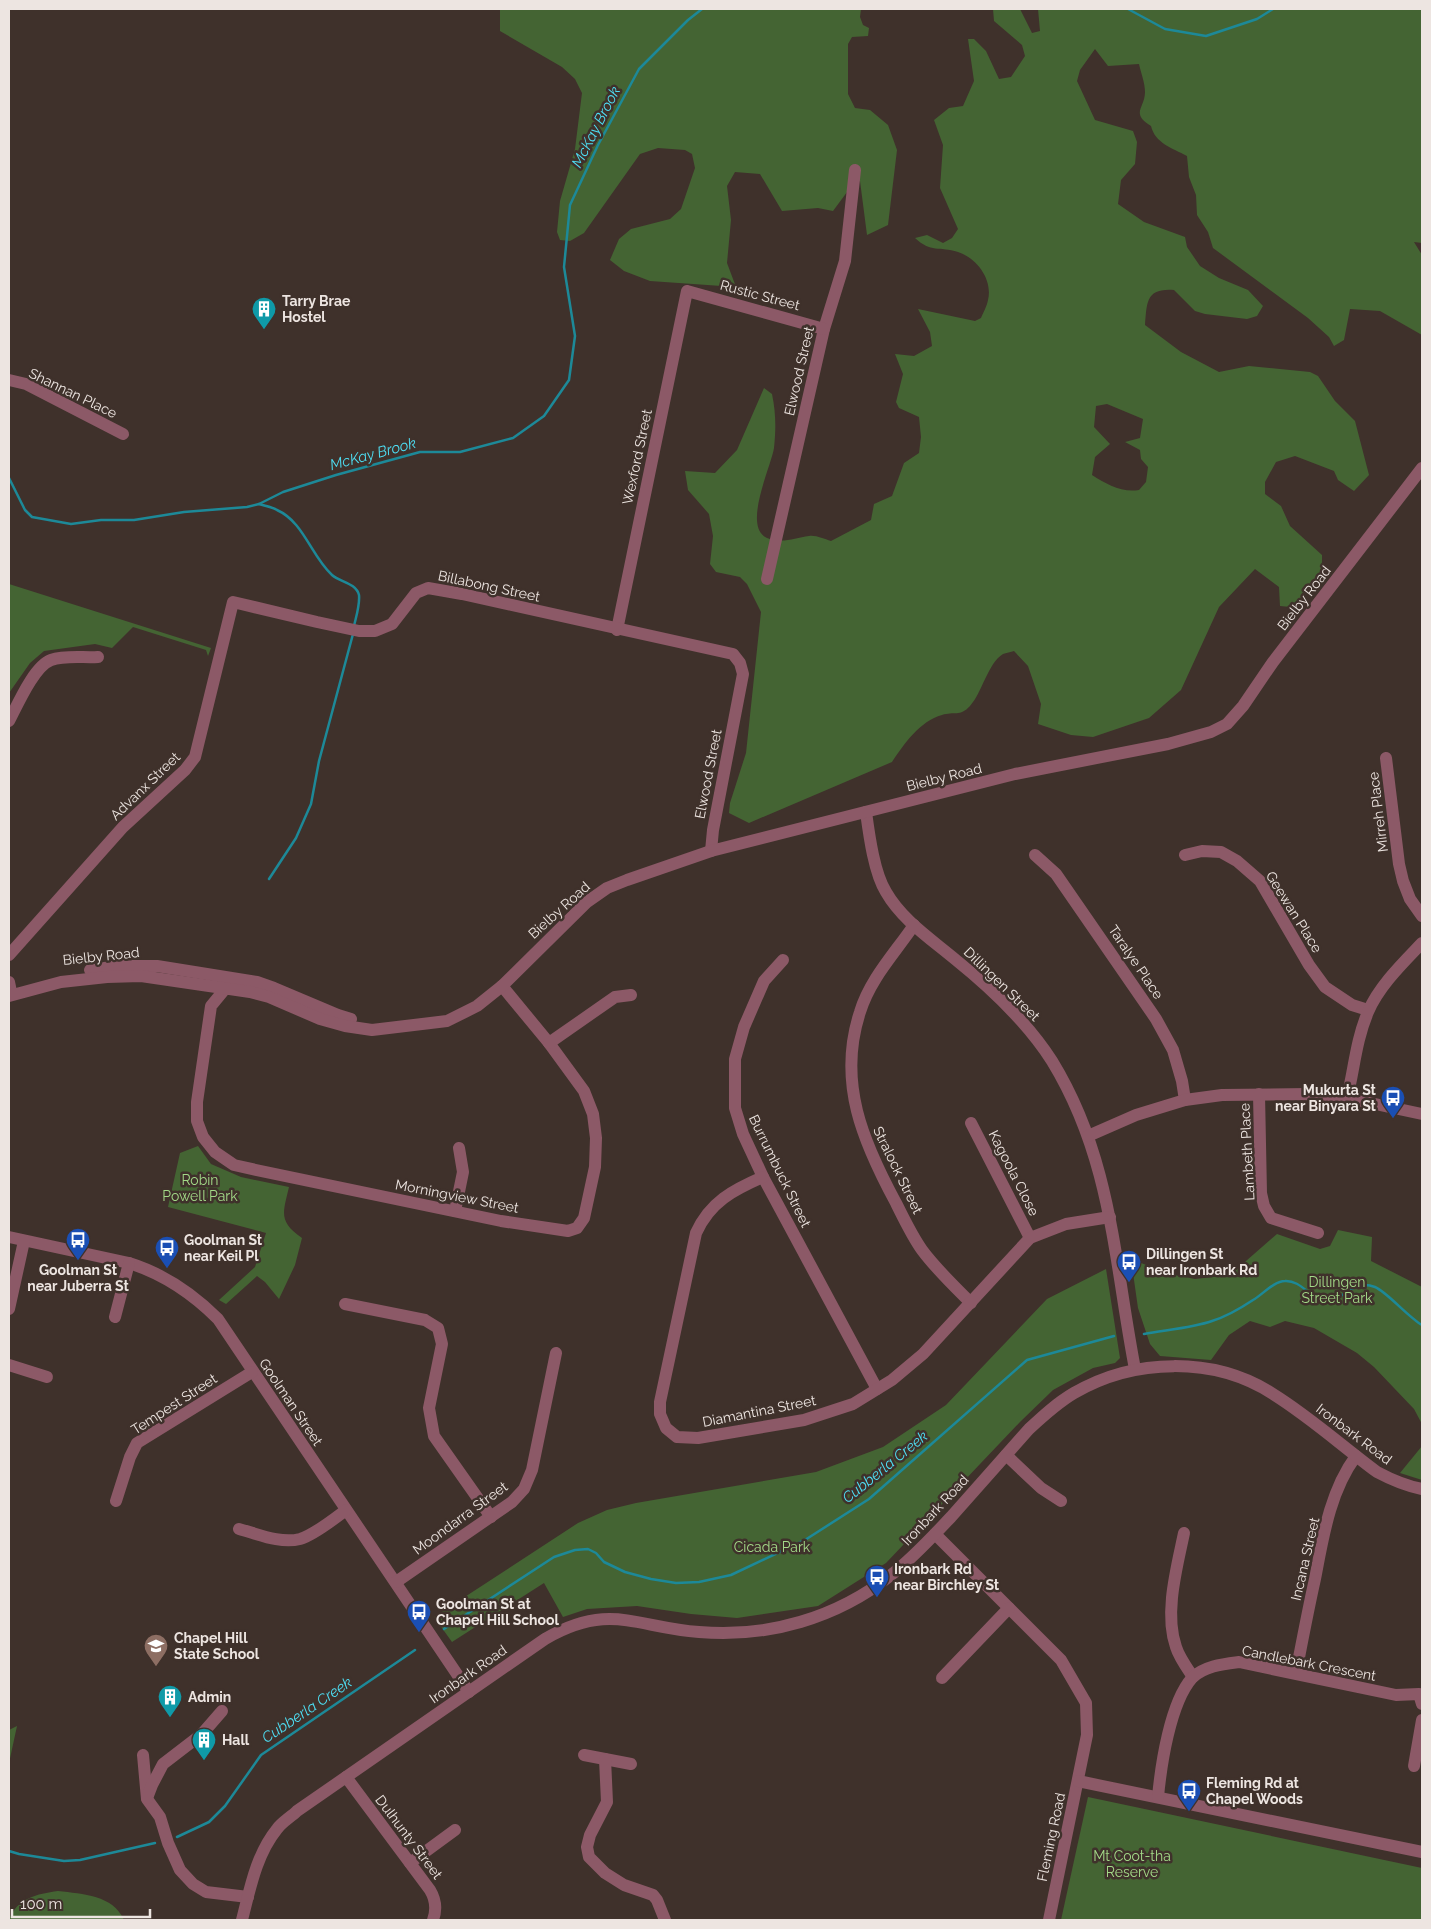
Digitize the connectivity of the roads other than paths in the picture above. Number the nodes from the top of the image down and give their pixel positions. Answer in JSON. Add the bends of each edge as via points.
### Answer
{"nodes":[{"id":1,"x":855,"y":170,"type":"dead end"},
{"id":2,"x":687,"y":291,"type":"joint"},
{"id":3,"x":824,"y":328,"type":"junction"},
{"id":4,"x":9,"y":380,"type":"edge"},
{"id":5,"x":123,"y":434,"type":"dead end"},
{"id":6,"x":1422,"y":468,"type":"edge"},
{"id":7,"x":767,"y":579,"type":"dead end"},
{"id":8,"x":232,"y":602,"type":"joint"},
{"id":9,"x":617,"y":630,"type":"junction"},
{"id":10,"x":98,"y":657,"type":"dead end"},
{"id":11,"x":743,"y":674,"type":"joint"},
{"id":12,"x":9,"y":721,"type":"edge"},
{"id":13,"x":1386,"y":758,"type":"dead end"},
{"id":14,"x":866,"y":812,"type":"junction"},
{"id":15,"x":711,"y":851,"type":"junction"},
{"id":16,"x":1035,"y":855,"type":"dead end"},
{"id":17,"x":1185,"y":855,"type":"dead end"},
{"id":18,"x":1422,"y":916,"type":"edge"},
{"id":19,"x":914,"y":925,"type":"junction"},
{"id":20,"x":1422,"y":943,"type":"edge"},
{"id":21,"x":9,"y":955,"type":"edge"},
{"id":22,"x":783,"y":960,"type":"dead end"},
{"id":23,"x":201,"y":984,"type":"junction"},
{"id":24,"x":502,"y":986,"type":"junction"},
{"id":25,"x":225,"y":989,"type":"junction"},
{"id":26,"x":9,"y":991,"type":"edge"},
{"id":27,"x":631,"y":995,"type":"dead end"},
{"id":28,"x":211,"y":1006,"type":"junction"},
{"id":29,"x":1368,"y":1010,"type":"junction"},
{"id":30,"x":401,"y":1026,"type":"junction"},
{"id":31,"x":549,"y":1042,"type":"junction"},
{"id":32,"x":1259,"y":1094,"type":"junction"},
{"id":33,"x":1347,"y":1098,"type":"junction"},
{"id":34,"x":1185,"y":1100,"type":"junction"},
{"id":35,"x":1422,"y":1114,"type":"edge"},
{"id":36,"x":971,"y":1123,"type":"dead end"},
{"id":37,"x":1088,"y":1136,"type":"junction"},
{"id":38,"x":460,"y":1148,"type":"dead end"},
{"id":39,"x":764,"y":1177,"type":"junction"},
{"id":40,"x":455,"y":1211,"type":"junction"},
{"id":41,"x":1110,"y":1217,"type":"junction"},
{"id":42,"x":1318,"y":1233,"type":"dead end"},
{"id":43,"x":9,"y":1237,"type":"edge"},
{"id":44,"x":1030,"y":1238,"type":"junction"},
{"id":45,"x":24,"y":1240,"type":"junction"},
{"id":46,"x":129,"y":1263,"type":"junction"},
{"id":47,"x":972,"y":1303,"type":"junction"},
{"id":48,"x":345,"y":1304,"type":"dead end"},
{"id":49,"x":9,"y":1309,"type":"edge"},
{"id":50,"x":115,"y":1317,"type":"dead end"},
{"id":51,"x":556,"y":1352,"type":"dead end"},
{"id":52,"x":9,"y":1365,"type":"edge"},
{"id":53,"x":1135,"y":1369,"type":"junction"},
{"id":54,"x":252,"y":1372,"type":"junction"},
{"id":55,"x":47,"y":1377,"type":"dead end"},
{"id":56,"x":877,"y":1389,"type":"junction"},
{"id":57,"x":1006,"y":1455,"type":"junction"},
{"id":58,"x":1356,"y":1456,"type":"junction"},
{"id":59,"x":1422,"y":1489,"type":"edge"},
{"id":60,"x":116,"y":1501,"type":"dead end"},
{"id":61,"x":1062,"y":1501,"type":"dead end"},
{"id":62,"x":346,"y":1510,"type":"junction"},
{"id":63,"x":490,"y":1517,"type":"junction"},
{"id":64,"x":239,"y":1529,"type":"dead end"},
{"id":65,"x":1184,"y":1532,"type":"dead end"},
{"id":66,"x":935,"y":1534,"type":"junction"},
{"id":67,"x":396,"y":1582,"type":"junction"},
{"id":68,"x":1009,"y":1608,"type":"junction"},
{"id":69,"x":1296,"y":1673,"type":"junction"},
{"id":70,"x":1193,"y":1677,"type":"junction"},
{"id":71,"x":942,"y":1678,"type":"dead end"},
{"id":72,"x":469,"y":1692,"type":"junction"},
{"id":73,"x":1421,"y":1696,"type":"edge"},
{"id":74,"x":222,"y":1711,"type":"dead end"},
{"id":75,"x":1422,"y":1720,"type":"edge"},
{"id":76,"x":143,"y":1755,"type":"dead end"},
{"id":77,"x":584,"y":1755,"type":"dead end"},
{"id":78,"x":605,"y":1759,"type":"junction"},
{"id":79,"x":631,"y":1764,"type":"dead end"},
{"id":80,"x":1414,"y":1766,"type":"dead end"},
{"id":81,"x":346,"y":1777,"type":"junction"},
{"id":82,"x":1078,"y":1781,"type":"junction"},
{"id":83,"x":1158,"y":1797,"type":"junction"},
{"id":84,"x":147,"y":1799,"type":"junction"},
{"id":85,"x":455,"y":1830,"type":"dead end"},
{"id":86,"x":1422,"y":1852,"type":"edge"},
{"id":87,"x":410,"y":1863,"type":"junction"},
{"id":88,"x":248,"y":1897,"type":"junction"},
{"id":89,"x":242,"y":1920,"type":"edge"},
{"id":90,"x":433,"y":1920,"type":"edge"},
{"id":91,"x":665,"y":1920,"type":"edge"},
{"id":92,"x":1049,"y":1920,"type":"edge"}],
"edges":[{"from":1,"to":3,"type":"street","name":"Elwood Street","via":[[845,261]]},
{"from":2,"to":3,"type":"street","name":"Rustic Street"},
{"from":2,"to":9,"type":"street","name":"Wexford Street"},
{"from":3,"to":7,"type":"street","name":"Elwood Street"},
{"from":4,"to":5,"type":"street","name":"Shannan Place","via":[[26,384]]},
{"from":6,"to":14,"type":"street","name":"Bielby Road","via":[[1227,724],[1168,744],[1015,774]]},
{"from":8,"to":9,"type":"street","name":"Billabong Street","via":[[359,631],[375,631],[392,624],[416,593],[428,588]]},
{"from":8,"to":21,"type":"street","name":"Advanx Street","via":[[195,757],[123,827]]},
{"from":9,"to":11,"type":"street","name":"Billabong Street","via":[[733,654]]},
{"from":10,"to":12,"type":"street","via":[[52,660],[43,664]]},
{"from":11,"to":15,"type":"street","name":"Elwood Street"},
{"from":13,"to":18,"type":"street","name":"Mirreh Place","via":[[1399,864],[1410,899]]},
{"from":14,"to":15,"type":"street","name":"Bielby Road"},
{"from":14,"to":19,"type":"street","name":"Dillingen Street","via":[[874,859],[884,890],[898,911]]},
{"from":15,"to":24,"type":"street","name":"Bielby Road","via":[[607,888],[587,902]]},
{"from":16,"to":34,"type":"street","name":"Taralye Place","via":[[1056,874],[1156,1019],[1173,1050]]},
{"from":17,"to":29,"type":"street","name":"Geewan Place","via":[[1202,851],[1221,852],[1237,861],[1260,881],[1325,987],[1352,1005]]},
{"from":19,"to":37,"type":"street","name":"Dillingen Street","via":[[981,980],[1023,1023],[1065,1084]]},
{"from":19,"to":47,"type":"street","name":"Stralock Street","via":[[871,986],[860,1010],[850,1070],[855,1107],[866,1144],[921,1248]]},
{"from":20,"to":29,"type":"street","via":[[1384,986]]},
{"from":22,"to":39,"type":"street","name":"Burrumbuck Street","via":[[764,981],[744,1027],[735,1059],[735,1108],[742,1134]]},
{"from":23,"to":25,"type":"street","name":"Bielby Road"},
{"from":23,"to":26,"type":"street","name":"Bielby Road","via":[[140,976],[107,976]]},
{"from":23,"to":28,"type":"street"},
{"from":24,"to":30,"type":"street","name":"Bielby Road","via":[[476,1006],[447,1021]]},
{"from":24,"to":31,"type":"street","name":"Morningview Street"},
{"from":25,"to":28,"type":"street"},
{"from":25,"to":30,"type":"street","name":"Bielby Road","via":[[269,997],[345,1026],[372,1030]]},
{"from":26,"to":30,"type":"street","name":"Bielby Road","via":[[55,975],[119,966],[157,966],[257,982],[338,1015]]},
{"from":27,"to":31,"type":"street","via":[[615,997]]},
{"from":28,"to":40,"type":"street","name":"Morningview Street","via":[[197,1121],[203,1137],[215,1152],[234,1165]]},
{"from":29,"to":33,"type":"street"},
{"from":31,"to":40,"type":"street","name":"Morningview Street","via":[[584,1091],[593,1114],[595,1167],[584,1218],[577,1228],[568,1231]]},
{"from":32,"to":33,"type":"street"},
{"from":32,"to":34,"type":"street"},
{"from":32,"to":42,"type":"street","name":"Lambeth Place","via":[[1264,1206],[1272,1218]]},
{"from":33,"to":35,"type":"street"},
{"from":34,"to":37,"type":"street"},
{"from":36,"to":44,"type":"street","name":"Kagoola Close"},
{"from":37,"to":41,"type":"street","name":"Dillingen Street"},
{"from":38,"to":40,"type":"street","via":[[463,1172]]},
{"from":39,"to":56,"type":"street","name":"Burrumbuck Street"},
{"from":39,"to":56,"type":"street","name":"Diamantina Street","via":[[716,1203],[703,1217],[696,1233],[660,1402],[660,1414],[666,1428],[677,1437],[698,1438],[804,1420],[853,1404]]},
{"from":41,"to":44,"type":"street","name":"Diamantina Street","via":[[1066,1224]]},
{"from":41,"to":53,"type":"street","name":"Dillingen Street"},
{"from":43,"to":45,"type":"street","name":"Goolman Street"},
{"from":44,"to":47,"type":"street","name":"Diamantina Street"},
{"from":45,"to":46,"type":"street","name":"Goolman Street"},
{"from":45,"to":49,"type":"street"},
{"from":46,"to":50,"type":"street"},
{"from":46,"to":54,"type":"street","name":"Goolman Street","via":[[148,1269],[188,1292],[218,1319]]},
{"from":47,"to":56,"type":"street","name":"Diamantina Street","via":[[923,1354]]},
{"from":48,"to":63,"type":"street","via":[[425,1320],[438,1328],[442,1344],[429,1408],[430,1422],[434,1436]]},
{"from":51,"to":63,"type":"street","name":"Moondarra Street","via":[[532,1470],[524,1489]]},
{"from":52,"to":55,"type":"street"},
{"from":53,"to":57,"type":"street","name":"Ironbark Road","via":[[1107,1377],[1073,1393],[1049,1410]]},
{"from":53,"to":58,"type":"street","name":"Ironbark Road","via":[[1190,1367],[1225,1373],[1253,1383],[1304,1415]]},
{"from":54,"to":60,"type":"street","name":"Tempest Street","via":[[137,1443]]},
{"from":54,"to":62,"type":"street","name":"Goolman Street"},
{"from":57,"to":61,"type":"street","via":[[1041,1488]]},
{"from":57,"to":66,"type":"street","name":"Ironbark Road"},
{"from":58,"to":59,"type":"street","name":"Ironbark Road","via":[[1391,1480]]},
{"from":58,"to":69,"type":"street","name":"Incana Street","via":[[1345,1472],[1333,1502]]},
{"from":62,"to":64,"type":"street","via":[[301,1539],[273,1539]]},
{"from":62,"to":67,"type":"street","name":"Goolman Street"},
{"from":63,"to":67,"type":"street","name":"Moondarra Street"},
{"from":65,"to":70,"type":"street","via":[[1171,1616],[1176,1647]]},
{"from":66,"to":68,"type":"street"},
{"from":66,"to":72,"type":"street","name":"Ironbark Road","via":[[875,1587],[812,1618],[760,1631],[724,1633],[681,1630],[617,1618],[586,1621],[545,1639]]},
{"from":67,"to":72,"type":"street","name":"Goolman Street"},
{"from":68,"to":71,"type":"street"},
{"from":68,"to":82,"type":"street","via":[[1061,1660],[1086,1704],[1087,1735]]},
{"from":69,"to":70,"type":"street","name":"Candlebark Crescent","via":[[1239,1662],[1213,1666]]},
{"from":69,"to":73,"type":"street","name":"Candlebark Crescent","via":[[1396,1695]]},
{"from":70,"to":83,"type":"street","via":[[1181,1694],[1173,1715]]},
{"from":72,"to":81,"type":"street","name":"Ironbark Road"},
{"from":74,"to":84,"type":"street","via":[[202,1734],[163,1764]]},
{"from":75,"to":80,"type":"street"},
{"from":76,"to":84,"type":"street"},
{"from":77,"to":78,"type":"street"},
{"from":78,"to":79,"type":"street"},
{"from":78,"to":91,"type":"street","via":[[607,1802],[590,1835],[589,1857],[624,1885],[653,1895]]},
{"from":81,"to":87,"type":"street","name":"Dulhunty Street"},
{"from":81,"to":88,"type":"street","name":"Ironbark Road","via":[[277,1828],[254,1872]]},
{"from":82,"to":83,"type":"street","name":"Fleming Road"},
{"from":82,"to":92,"type":"street","name":"Fleming Road"},
{"from":83,"to":86,"type":"street","name":"Fleming Road"},
{"from":84,"to":88,"type":"street","via":[[160,1817],[180,1870],[193,1884],[206,1892]]},
{"from":85,"to":87,"type":"street"},
{"from":87,"to":90,"type":"street","name":"Dulhunty Street","via":[[435,1898]]},
{"from":88,"to":89,"type":"street","name":"Ironbark Road"}]}
